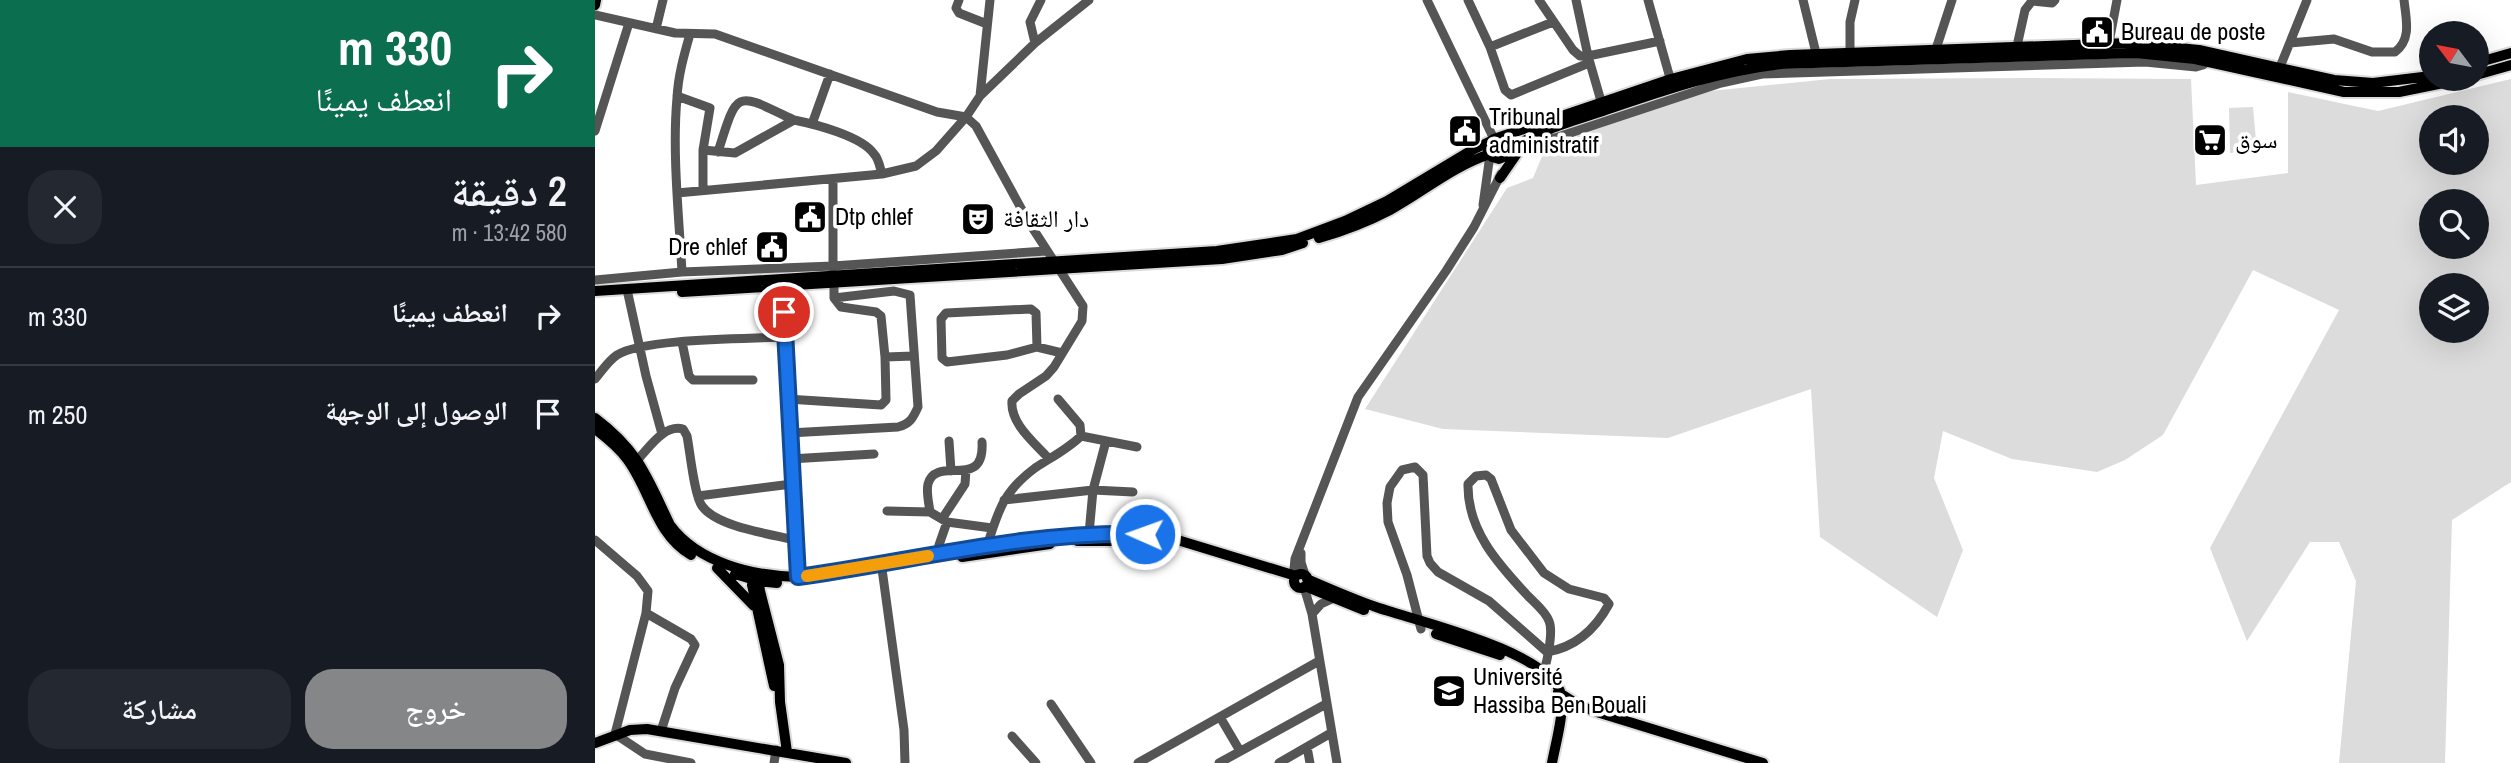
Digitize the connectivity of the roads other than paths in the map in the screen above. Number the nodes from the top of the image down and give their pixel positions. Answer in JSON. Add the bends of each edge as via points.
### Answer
{"nodes":[{"id":1,"x":663,"y":0,"type":"edge"},
{"id":2,"x":959,"y":0,"type":"edge"},
{"id":3,"x":990,"y":0,"type":"edge"},
{"id":4,"x":1041,"y":0,"type":"edge"},
{"id":5,"x":1089,"y":0,"type":"edge"},
{"id":6,"x":1427,"y":0,"type":"edge"},
{"id":7,"x":1468,"y":0,"type":"edge"},
{"id":8,"x":1539,"y":0,"type":"edge"},
{"id":9,"x":1576,"y":0,"type":"edge"},
{"id":10,"x":1648,"y":0,"type":"edge"},
{"id":11,"x":1803,"y":0,"type":"edge"},
{"id":12,"x":1855,"y":0,"type":"edge"},
{"id":13,"x":1952,"y":0,"type":"edge"},
{"id":14,"x":2055,"y":0,"type":"edge"},
{"id":15,"x":2117,"y":0,"type":"edge"},
{"id":16,"x":2307,"y":0,"type":"edge"},
{"id":17,"x":2404,"y":0,"type":"edge"},
{"id":18,"x":595,"y":15,"type":"edge"},
{"id":19,"x":1553,"y":22,"type":"junction"},
{"id":20,"x":629,"y":23,"type":"junction"},
{"id":21,"x":987,"y":24,"type":"junction"},
{"id":22,"x":656,"y":29,"type":"junction"},
{"id":23,"x":690,"y":34,"type":"junction"},
{"id":24,"x":1660,"y":41,"type":"junction"},
{"id":25,"x":1035,"y":43,"type":"junction"},
{"id":26,"x":2290,"y":43,"type":"junction"},
{"id":27,"x":2017,"y":46,"type":"junction"},
{"id":28,"x":1490,"y":47,"type":"junction"},
{"id":29,"x":2108,"y":48,"type":"junction"},
{"id":30,"x":1816,"y":53,"type":"junction"},
{"id":31,"x":2511,"y":54,"type":"edge"},
{"id":32,"x":1850,"y":57,"type":"junction"},
{"id":33,"x":2210,"y":57,"type":"junction"},
{"id":34,"x":1935,"y":58,"type":"junction"},
{"id":35,"x":1589,"y":60,"type":"junction"},
{"id":36,"x":2489,"y":60,"type":"edge"},
{"id":37,"x":2511,"y":65,"type":"edge"},
{"id":38,"x":2489,"y":71,"type":"edge"},
{"id":39,"x":2278,"y":72,"type":"junction"},
{"id":40,"x":829,"y":75,"type":"junction"},
{"id":41,"x":2419,"y":77,"type":"edge"},
{"id":42,"x":1672,"y":83,"type":"junction"},
{"id":43,"x":2419,"y":89,"type":"edge"},
{"id":44,"x":677,"y":96,"type":"junction"},
{"id":45,"x":980,"y":96,"type":"junction"},
{"id":46,"x":1601,"y":101,"type":"junction"},
{"id":47,"x":966,"y":117,"type":"junction"},
{"id":48,"x":794,"y":120,"type":"junction"},
{"id":49,"x":812,"y":124,"type":"junction"},
{"id":50,"x":595,"y":131,"type":"edge"},
{"id":51,"x":1533,"y":135,"type":"junction"},
{"id":52,"x":1495,"y":139,"type":"junction"},
{"id":53,"x":703,"y":150,"type":"junction"},
{"id":54,"x":718,"y":152,"type":"junction"},
{"id":55,"x":1508,"y":153,"type":"junction"},
{"id":56,"x":1490,"y":154,"type":"junction"},
{"id":57,"x":882,"y":174,"type":"junction"},
{"id":58,"x":1500,"y":178,"type":"junction"},
{"id":59,"x":833,"y":179,"type":"junction"},
{"id":60,"x":703,"y":190,"type":"junction"},
{"id":61,"x":677,"y":193,"type":"junction"},
{"id":62,"x":1482,"y":210,"type":"junction"},
{"id":63,"x":1279,"y":247,"type":"junction"},
{"id":64,"x":1046,"y":251,"type":"junction"},
{"id":65,"x":1057,"y":265,"type":"junction"},
{"id":66,"x":682,"y":272,"type":"junction"},
{"id":67,"x":834,"y":275,"type":"junction"},
{"id":68,"x":595,"y":280,"type":"edge"},
{"id":69,"x":783,"y":282,"type":"junction"},
{"id":70,"x":595,"y":291,"type":"edge"},
{"id":71,"x":628,"y":294,"type":"junction"},
{"id":72,"x":595,"y":297,"type":"edge"},
{"id":73,"x":834,"y":298,"type":"junction"},
{"id":74,"x":784,"y":337,"type":"junction"},
{"id":75,"x":682,"y":342,"type":"junction"},
{"id":76,"x":1037,"y":347,"type":"junction"},
{"id":77,"x":640,"y":348,"type":"junction"},
{"id":78,"x":1062,"y":353,"type":"junction"},
{"id":79,"x":914,"y":356,"type":"junction"},
{"id":80,"x":885,"y":357,"type":"junction"},
{"id":81,"x":595,"y":379,"type":"edge"},
{"id":82,"x":753,"y":380,"type":"dead end"},
{"id":83,"x":787,"y":399,"type":"junction"},
{"id":84,"x":1058,"y":399,"type":"dead end"},
{"id":85,"x":595,"y":418,"type":"edge"},
{"id":86,"x":595,"y":429,"type":"edge"},
{"id":87,"x":789,"y":433,"type":"junction"},
{"id":88,"x":662,"y":434,"type":"junction"},
{"id":89,"x":1081,"y":436,"type":"junction"},
{"id":90,"x":949,"y":441,"type":"dead end"},
{"id":91,"x":1106,"y":441,"type":"junction"},
{"id":92,"x":982,"y":442,"type":"dead end"},
{"id":93,"x":1137,"y":447,"type":"dead end"},
{"id":94,"x":874,"y":454,"type":"dead end"},
{"id":95,"x":638,"y":459,"type":"junction"},
{"id":96,"x":790,"y":459,"type":"junction"},
{"id":97,"x":1049,"y":459,"type":"junction"},
{"id":98,"x":966,"y":470,"type":"junction"},
{"id":99,"x":951,"y":471,"type":"junction"},
{"id":100,"x":792,"y":484,"type":"junction"},
{"id":101,"x":1093,"y":490,"type":"junction"},
{"id":102,"x":1133,"y":492,"type":"dead end"},
{"id":103,"x":698,"y":496,"type":"junction"},
{"id":104,"x":1005,"y":499,"type":"junction"},
{"id":105,"x":887,"y":510,"type":"dead end"},
{"id":106,"x":930,"y":512,"type":"junction"},
{"id":107,"x":945,"y":521,"type":"junction"},
{"id":108,"x":992,"y":528,"type":"junction"},
{"id":109,"x":1089,"y":534,"type":"junction"},
{"id":110,"x":595,"y":540,"type":"edge"},
{"id":111,"x":795,"y":540,"type":"junction"},
{"id":112,"x":1199,"y":547,"type":"junction"},
{"id":113,"x":986,"y":550,"type":"junction"},
{"id":114,"x":939,"y":554,"type":"junction"},
{"id":115,"x":717,"y":568,"type":"junction"},
{"id":116,"x":882,"y":569,"type":"junction"},
{"id":117,"x":755,"y":577,"type":"junction"},
{"id":118,"x":798,"y":577,"type":"junction"},
{"id":119,"x":1301,"y":580,"type":"junction"},
{"id":120,"x":773,"y":583,"type":"junction"},
{"id":121,"x":1334,"y":598,"type":"junction"},
{"id":122,"x":760,"y":605,"type":"junction"},
{"id":123,"x":1373,"y":610,"type":"junction"},
{"id":124,"x":646,"y":613,"type":"junction"},
{"id":125,"x":1312,"y":614,"type":"junction"},
{"id":126,"x":1420,"y":625,"type":"junction"},
{"id":127,"x":1547,"y":652,"type":"junction"},
{"id":128,"x":1319,"y":661,"type":"junction"},
{"id":129,"x":1542,"y":677,"type":"junction"},
{"id":130,"x":1556,"y":692,"type":"junction"},
{"id":131,"x":1051,"y":704,"type":"dead end"},
{"id":132,"x":1326,"y":704,"type":"junction"},
{"id":133,"x":1220,"y":717,"type":"junction"},
{"id":134,"x":661,"y":731,"type":"junction"},
{"id":135,"x":1331,"y":733,"type":"junction"},
{"id":136,"x":615,"y":734,"type":"junction"},
{"id":137,"x":1012,"y":736,"type":"dead end"},
{"id":138,"x":595,"y":743,"type":"edge"},
{"id":139,"x":1307,"y":747,"type":"junction"},
{"id":140,"x":781,"y":751,"type":"junction"},
{"id":141,"x":1240,"y":751,"type":"junction"},
{"id":142,"x":691,"y":763,"type":"edge"},
{"id":143,"x":774,"y":763,"type":"edge"},
{"id":144,"x":846,"y":763,"type":"edge"},
{"id":145,"x":905,"y":763,"type":"edge"},
{"id":146,"x":1036,"y":763,"type":"edge"},
{"id":147,"x":1091,"y":763,"type":"edge"},
{"id":148,"x":1138,"y":763,"type":"edge"},
{"id":149,"x":1219,"y":763,"type":"edge"},
{"id":150,"x":1279,"y":763,"type":"edge"},
{"id":151,"x":1310,"y":763,"type":"edge"},
{"id":152,"x":1337,"y":763,"type":"edge"},
{"id":153,"x":1545,"y":763,"type":"edge"},
{"id":154,"x":1552,"y":763,"type":"edge"},
{"id":155,"x":1763,"y":763,"type":"edge"}],
"edges":[{"from":1,"to":22,"type":"street"},
{"from":2,"to":21,"type":"street","via":[[959,13]]},
{"from":3,"to":21,"type":"street"},
{"from":4,"to":25,"type":"street","via":[[1030,22]]},
{"from":5,"to":25,"type":"street"},
{"from":6,"to":52,"type":"street"},
{"from":7,"to":28,"type":"street"},
{"from":8,"to":19,"type":"street"},
{"from":9,"to":35,"type":"street"},
{"from":10,"to":24,"type":"street"},
{"from":11,"to":30,"type":"street"},
{"from":12,"to":32,"type":"street"},
{"from":13,"to":34,"type":"street"},
{"from":14,"to":27,"type":"street","via":[[2032,1],[2027,6]]},
{"from":15,"to":29,"type":"street"},
{"from":16,"to":26,"type":"street"},
{"from":17,"to":26,"type":"street","via":[[2407,34],[2395,52],[2372,52],[2334,39]]},
{"from":18,"to":20,"type":"street"},
{"from":19,"to":28,"type":"street"},
{"from":19,"to":35,"type":"street","via":[[1573,50]]},
{"from":20,"to":22,"type":"street"},
{"from":20,"to":50,"type":"street"},
{"from":21,"to":45,"type":"street"},
{"from":22,"to":23,"type":"street"},
{"from":23,"to":40,"type":"street","via":[[715,34]]},
{"from":23,"to":44,"type":"street"},
{"from":24,"to":35,"type":"street"},
{"from":24,"to":42,"type":"street"},
{"from":25,"to":45,"type":"street"},
{"from":26,"to":39,"type":"street"},
{"from":27,"to":29,"type":"main road"},
{"from":27,"to":34,"type":"main road"},
{"from":28,"to":35,"type":"street","via":[[1511,95]]},
{"from":29,"to":33,"type":"main road","via":[[2154,44]]},
{"from":29,"to":34,"type":"main road"},
{"from":30,"to":32,"type":"main road"},
{"from":30,"to":42,"type":"main road","via":[[1747,59]]},
{"from":31,"to":36,"type":"main road"},
{"from":32,"to":34,"type":"main road"},
{"from":32,"to":42,"type":"main road","via":[[1756,67]]},
{"from":33,"to":34,"type":"street","via":[[2196,67]]},
{"from":33,"to":39,"type":"main road"},
{"from":34,"to":51,"type":"street","via":[[1762,74],[1721,83],[1555,138]]},
{"from":35,"to":46,"type":"street"},
{"from":37,"to":38,"type":"main road"},
{"from":39,"to":41,"type":"main road","via":[[2373,83]]},
{"from":39,"to":43,"type":"main road","via":[[2344,92]]},
{"from":40,"to":47,"type":"street","via":[[937,112]]},
{"from":40,"to":49,"type":"street"},
{"from":42,"to":46,"type":"main road"},
{"from":42,"to":51,"type":"main road"},
{"from":44,"to":53,"type":"street","via":[[710,108]]},
{"from":44,"to":61,"type":"street"},
{"from":45,"to":47,"type":"street"},
{"from":46,"to":52,"type":"main road"},
{"from":47,"to":57,"type":"street","via":[[927,160]]},
{"from":47,"to":64,"type":"street","via":[[983,136]]},
{"from":48,"to":49,"type":"street"},
{"from":48,"to":54,"type":"street","via":[[745,149]]},
{"from":48,"to":54,"type":"street","via":[[755,102],[740,101]]},
{"from":49,"to":57,"type":"street","via":[[870,149]]},
{"from":51,"to":55,"type":"main road"},
{"from":51,"to":58,"type":"main road"},
{"from":52,"to":55,"type":"main road","via":[[1506,141]]},
{"from":52,"to":56,"type":"main road","via":[[1488,146]]},
{"from":52,"to":63,"type":"main road","via":[[1365,212]]},
{"from":53,"to":54,"type":"street"},
{"from":53,"to":60,"type":"street"},
{"from":55,"to":56,"type":"main road","via":[[1499,159]]},
{"from":55,"to":58,"type":"street"},
{"from":56,"to":62,"type":"street"},
{"from":56,"to":63,"type":"main road","via":[[1368,220]]},
{"from":57,"to":59,"type":"street"},
{"from":58,"to":62,"type":"street"},
{"from":59,"to":60,"type":"street"},
{"from":59,"to":67,"type":"street"},
{"from":60,"to":61,"type":"street"},
{"from":61,"to":66,"type":"street"},
{"from":62,"to":119,"type":"street","via":[[1447,271],[1358,397],[1303,541]]},
{"from":63,"to":65,"type":"main road","via":[[1222,259]]},
{"from":64,"to":65,"type":"street"},
{"from":64,"to":67,"type":"street"},
{"from":65,"to":67,"type":"main road"},
{"from":65,"to":78,"type":"street","via":[[1084,314]]},
{"from":66,"to":67,"type":"street"},
{"from":66,"to":68,"type":"street"},
{"from":67,"to":69,"type":"main road"},
{"from":67,"to":73,"type":"street"},
{"from":69,"to":70,"type":"main road"},
{"from":69,"to":71,"type":"main road"},
{"from":69,"to":74,"type":"street"},
{"from":71,"to":72,"type":"main road"},
{"from":71,"to":77,"type":"street"},
{"from":73,"to":79,"type":"street","via":[[894,291],[910,295]]},
{"from":73,"to":80,"type":"street","via":[[841,307],[881,316]]},
{"from":74,"to":75,"type":"street"},
{"from":74,"to":83,"type":"street"},
{"from":75,"to":77,"type":"street"},
{"from":75,"to":82,"type":"street","via":[[693,380]]},
{"from":76,"to":76,"type":"street","via":[[947,362],[942,358],[941,319],[946,313],[1031,309],[1036,313]]},
{"from":76,"to":78,"type":"street"},
{"from":77,"to":81,"type":"street","via":[[619,354]]},
{"from":77,"to":88,"type":"street"},
{"from":78,"to":97,"type":"street","via":[[1046,376],[1014,397],[1012,406],[1017,421]]},
{"from":79,"to":80,"type":"street"},
{"from":79,"to":87,"type":"street","via":[[918,407],[907,425]]},
{"from":80,"to":83,"type":"street","via":[[886,400],[881,405]]},
{"from":83,"to":87,"type":"street"},
{"from":84,"to":89,"type":"street","via":[[1080,425]]},
{"from":85,"to":95,"type":"main road"},
{"from":86,"to":115,"type":"main road","via":[[628,460],[674,542]]},
{"from":87,"to":96,"type":"street"},
{"from":88,"to":95,"type":"street"},
{"from":88,"to":103,"type":"street","via":[[675,428],[685,432]]},
{"from":89,"to":91,"type":"street"},
{"from":89,"to":97,"type":"street"},
{"from":90,"to":99,"type":"street"},
{"from":91,"to":93,"type":"street"},
{"from":91,"to":101,"type":"street"},
{"from":92,"to":98,"type":"street","via":[[983,458]]},
{"from":94,"to":96,"type":"street"},
{"from":95,"to":117,"type":"main road","via":[[677,536]]},
{"from":96,"to":100,"type":"street"},
{"from":97,"to":104,"type":"street"},
{"from":98,"to":99,"type":"street"},
{"from":98,"to":107,"type":"street","via":[[965,484]]},
{"from":99,"to":106,"type":"street","via":[[938,472],[928,484]]},
{"from":100,"to":103,"type":"street"},
{"from":100,"to":111,"type":"street"},
{"from":101,"to":102,"type":"street"},
{"from":101,"to":104,"type":"street"},
{"from":101,"to":109,"type":"street"},
{"from":103,"to":111,"type":"street","via":[[702,506],[724,521]]},
{"from":104,"to":108,"type":"street"},
{"from":105,"to":106,"type":"street"},
{"from":106,"to":107,"type":"street"},
{"from":107,"to":108,"type":"street"},
{"from":107,"to":114,"type":"street"},
{"from":108,"to":113,"type":"street"},
{"from":109,"to":112,"type":"main road","via":[[1145,534]]},
{"from":109,"to":113,"type":"main road"},
{"from":110,"to":124,"type":"street","via":[[644,584],[649,601]]},
{"from":111,"to":118,"type":"street"},
{"from":112,"to":113,"type":"main road","via":[[1100,541]]},
{"from":112,"to":119,"type":"main road"},
{"from":113,"to":114,"type":"main road"},
{"from":113,"to":116,"type":"main road"},
{"from":114,"to":118,"type":"main road"},
{"from":115,"to":117,"type":"main road"},
{"from":115,"to":122,"type":"main road"},
{"from":116,"to":120,"type":"main road"},
{"from":116,"to":145,"type":"street"},
{"from":117,"to":118,"type":"main road"},
{"from":117,"to":120,"type":"main road"},
{"from":117,"to":122,"type":"main road"},
{"from":119,"to":121,"type":"main road"},
{"from":119,"to":123,"type":"main road"},
{"from":119,"to":125,"type":"street"},
{"from":120,"to":122,"type":"main road"},
{"from":121,"to":123,"type":"main road"},
{"from":121,"to":125,"type":"street"},
{"from":122,"to":140,"type":"main road","via":[[780,702]]},
{"from":123,"to":126,"type":"main road"},
{"from":124,"to":134,"type":"street","via":[[695,645]]},
{"from":124,"to":136,"type":"street"},
{"from":125,"to":128,"type":"street"},
{"from":126,"to":127,"type":"street","via":[[1387,514],[1390,487],[1409,467],[1423,475],[1427,556],[1432,567],[1489,601]]},
{"from":126,"to":129,"type":"main road","via":[[1512,652]]},
{"from":127,"to":127,"type":"street","via":[[1549,620],[1505,571],[1475,527],[1468,484],[1481,474],[1491,479],[1511,530],[1544,573],[1569,589],[1609,601],[1585,637]]},
{"from":127,"to":129,"type":"street"},
{"from":128,"to":132,"type":"street"},
{"from":128,"to":133,"type":"street"},
{"from":129,"to":130,"type":"main road"},
{"from":130,"to":153,"type":"main road"},
{"from":130,"to":154,"type":"main road","via":[[1560,711]]},
{"from":130,"to":155,"type":"main road","via":[[1599,713]]},
{"from":131,"to":147,"type":"street"},
{"from":132,"to":135,"type":"street"},
{"from":132,"to":141,"type":"street"},
{"from":133,"to":141,"type":"street"},
{"from":133,"to":148,"type":"street"},
{"from":134,"to":136,"type":"main road"},
{"from":134,"to":140,"type":"main road"},
{"from":135,"to":139,"type":"street"},
{"from":135,"to":152,"type":"street"},
{"from":136,"to":138,"type":"main road"},
{"from":136,"to":142,"type":"street","via":[[645,754]]},
{"from":137,"to":146,"type":"street"},
{"from":139,"to":150,"type":"street"},
{"from":139,"to":151,"type":"street"},
{"from":140,"to":143,"type":"street"},
{"from":140,"to":144,"type":"main road"},
{"from":141,"to":149,"type":"street"}]}
